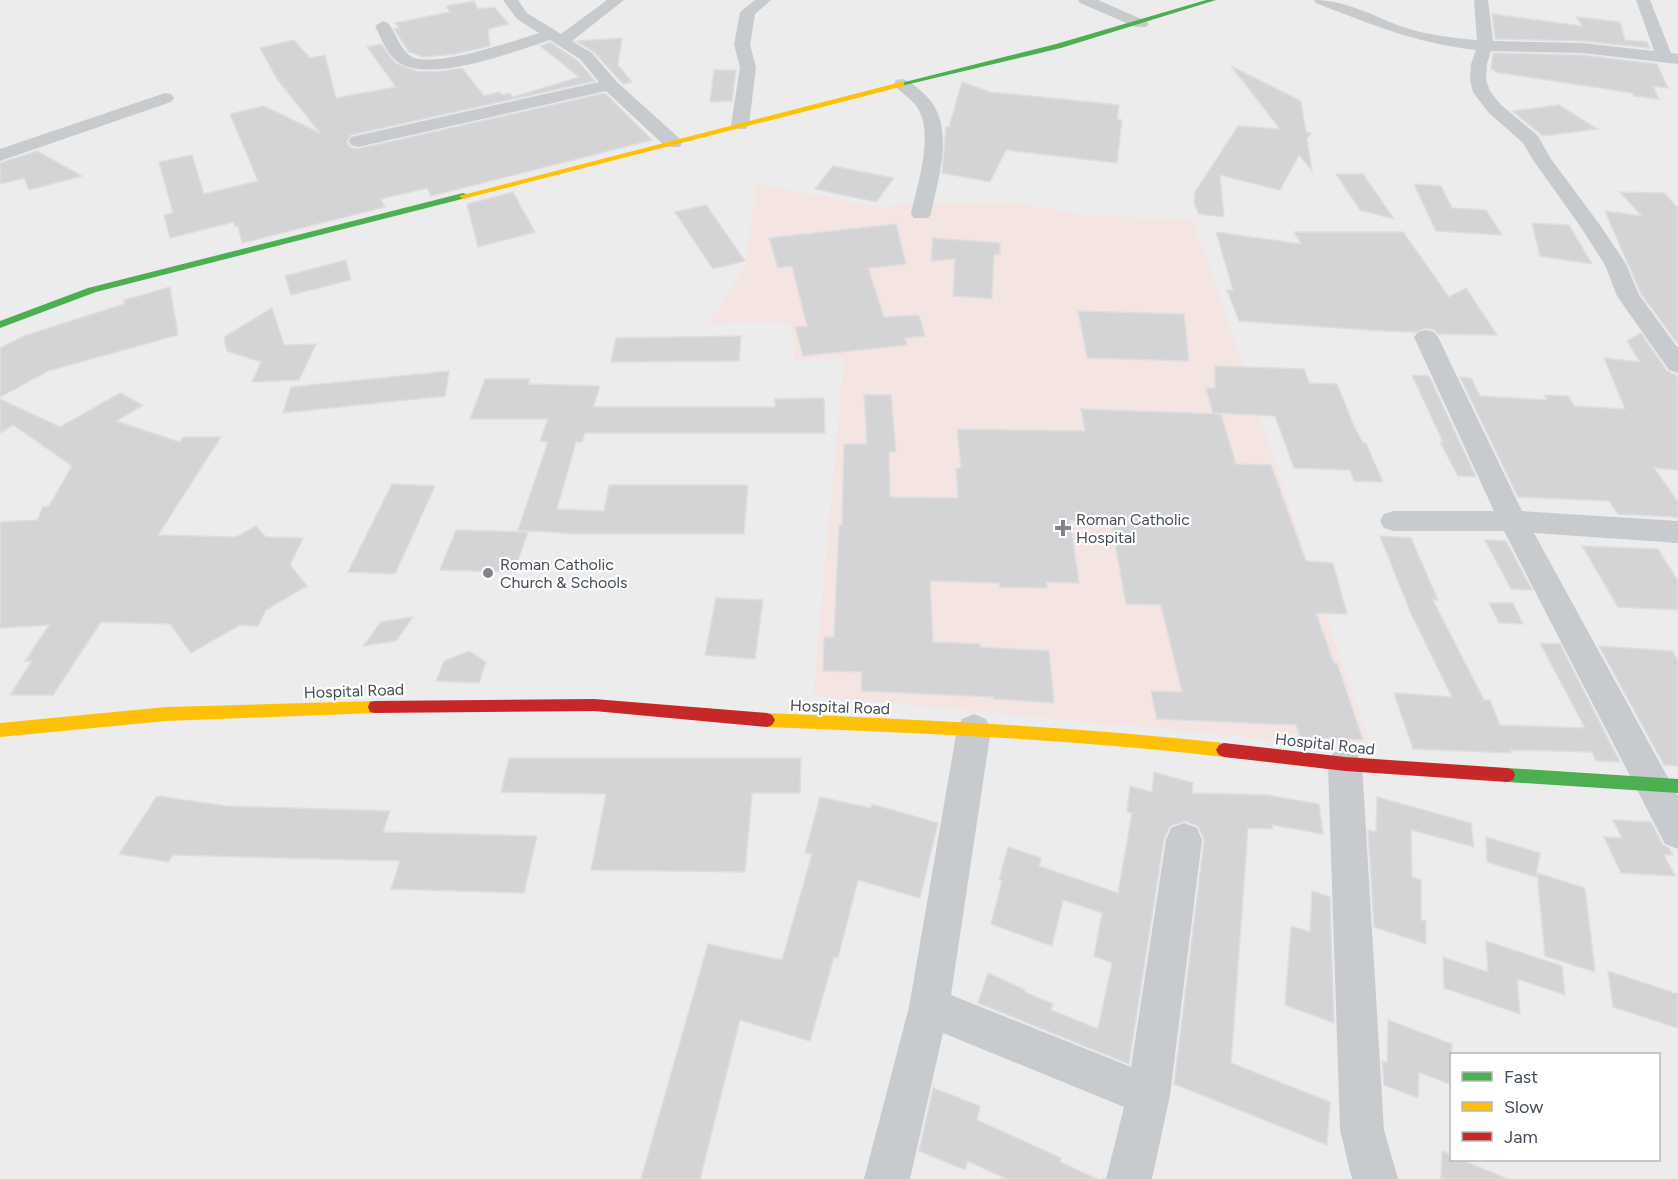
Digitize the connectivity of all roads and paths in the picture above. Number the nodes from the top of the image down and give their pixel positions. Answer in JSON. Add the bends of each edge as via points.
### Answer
{"nodes":[{"id":1,"x":510,"y":0,"type":"edge"},
{"id":2,"x":617,"y":0,"type":"edge"},
{"id":3,"x":764,"y":0,"type":"edge"},
{"id":4,"x":1085,"y":0,"type":"edge"},
{"id":5,"x":1213,"y":0,"type":"edge"},
{"id":6,"x":1322,"y":0,"type":"edge"},
{"id":7,"x":1481,"y":0,"type":"edge"},
{"id":8,"x":1642,"y":0,"type":"edge"},
{"id":9,"x":1650,"y":15,"type":"junction"},
{"id":10,"x":1669,"y":17,"type":"dead end"},
{"id":11,"x":1141,"y":24,"type":"junction"},
{"id":12,"x":383,"y":26,"type":"dead end"},
{"id":13,"x":558,"y":37,"type":"junction"},
{"id":14,"x":1485,"y":46,"type":"junction"},
{"id":15,"x":1671,"y":58,"type":"edge"},
{"id":16,"x":902,"y":84,"type":"junction"},
{"id":17,"x":610,"y":86,"type":"junction"},
{"id":18,"x":165,"y":98,"type":"dead end"},
{"id":19,"x":740,"y":125,"type":"junction"},
{"id":20,"x":358,"y":141,"type":"dead end"},
{"id":21,"x":673,"y":143,"type":"junction"},
{"id":22,"x":0,"y":155,"type":"edge"},
{"id":23,"x":921,"y":214,"type":"dead end"},
{"id":24,"x":0,"y":325,"type":"edge"},
{"id":25,"x":1426,"y":337,"type":"dead end"},
{"id":26,"x":1678,"y":365,"type":"edge"},
{"id":27,"x":1394,"y":521,"type":"dead end"},
{"id":28,"x":1513,"y":521,"type":"junction"},
{"id":29,"x":1678,"y":532,"type":"edge"},
{"id":30,"x":974,"y":729,"type":"junction"},
{"id":31,"x":0,"y":730,"type":"edge"},
{"id":32,"x":1345,"y":764,"type":"junction"},
{"id":33,"x":1665,"y":786,"type":"edge"},
{"id":34,"x":1678,"y":832,"type":"edge"},
{"id":35,"x":1184,"y":840,"type":"dead end"},
{"id":36,"x":929,"y":1007,"type":"junction"},
{"id":37,"x":1148,"y":1095,"type":"junction"},
{"id":38,"x":1377,"y":1177,"type":"edge"},
{"id":39,"x":887,"y":1179,"type":"edge"},
{"id":40,"x":1130,"y":1179,"type":"edge"}],
"edges":[{"from":1,"to":13,"type":"street","via":[[522,16]]},
{"from":2,"to":13,"type":"street"},
{"from":3,"to":19,"type":"street","via":[[748,12],[745,23],[742,45],[748,67]]},
{"from":4,"to":11,"type":"street"},
{"from":5,"to":11,"type":"street"},
{"from":6,"to":14,"type":"street","via":[[1418,36]]},
{"from":7,"to":14,"type":"street"},
{"from":8,"to":9,"type":"street"},
{"from":9,"to":10,"type":"street"},
{"from":9,"to":15,"type":"street"},
{"from":11,"to":16,"type":"street"},
{"from":12,"to":13,"type":"street","via":[[406,60],[428,65]]},
{"from":13,"to":17,"type":"street","via":[[586,57]]},
{"from":14,"to":15,"type":"street","via":[[1582,48]]},
{"from":14,"to":26,"type":"street","via":[[1479,64],[1482,92],[1494,108],[1531,140],[1590,225],[1628,296]]},
{"from":16,"to":19,"type":"street"},
{"from":16,"to":23,"type":"street","via":[[924,103],[933,123],[934,142]]},
{"from":17,"to":20,"type":"street"},
{"from":17,"to":21,"type":"street"},
{"from":18,"to":22,"type":"street"},
{"from":19,"to":21,"type":"street"},
{"from":21,"to":24,"type":"street","via":[[92,290]]},
{"from":25,"to":28,"type":"street"},
{"from":27,"to":28,"type":"street"},
{"from":28,"to":29,"type":"street"},
{"from":28,"to":33,"type":"street"},
{"from":30,"to":31,"type":"street","name":"Hospital Road","via":[[786,722],[594,705],[433,705],[166,714]]},
{"from":30,"to":32,"type":"street","name":"Hospital Road","via":[[1130,739]]},
{"from":30,"to":36,"type":"street"},
{"from":32,"to":33,"type":"street","name":"Hospital Road"},
{"from":32,"to":38,"type":"street","via":[[1362,1130]]},
{"from":33,"to":34,"type":"street"},
{"from":35,"to":37,"type":"street"},
{"from":36,"to":37,"type":"street"},
{"from":36,"to":39,"type":"street"},
{"from":37,"to":40,"type":"street"}]}
